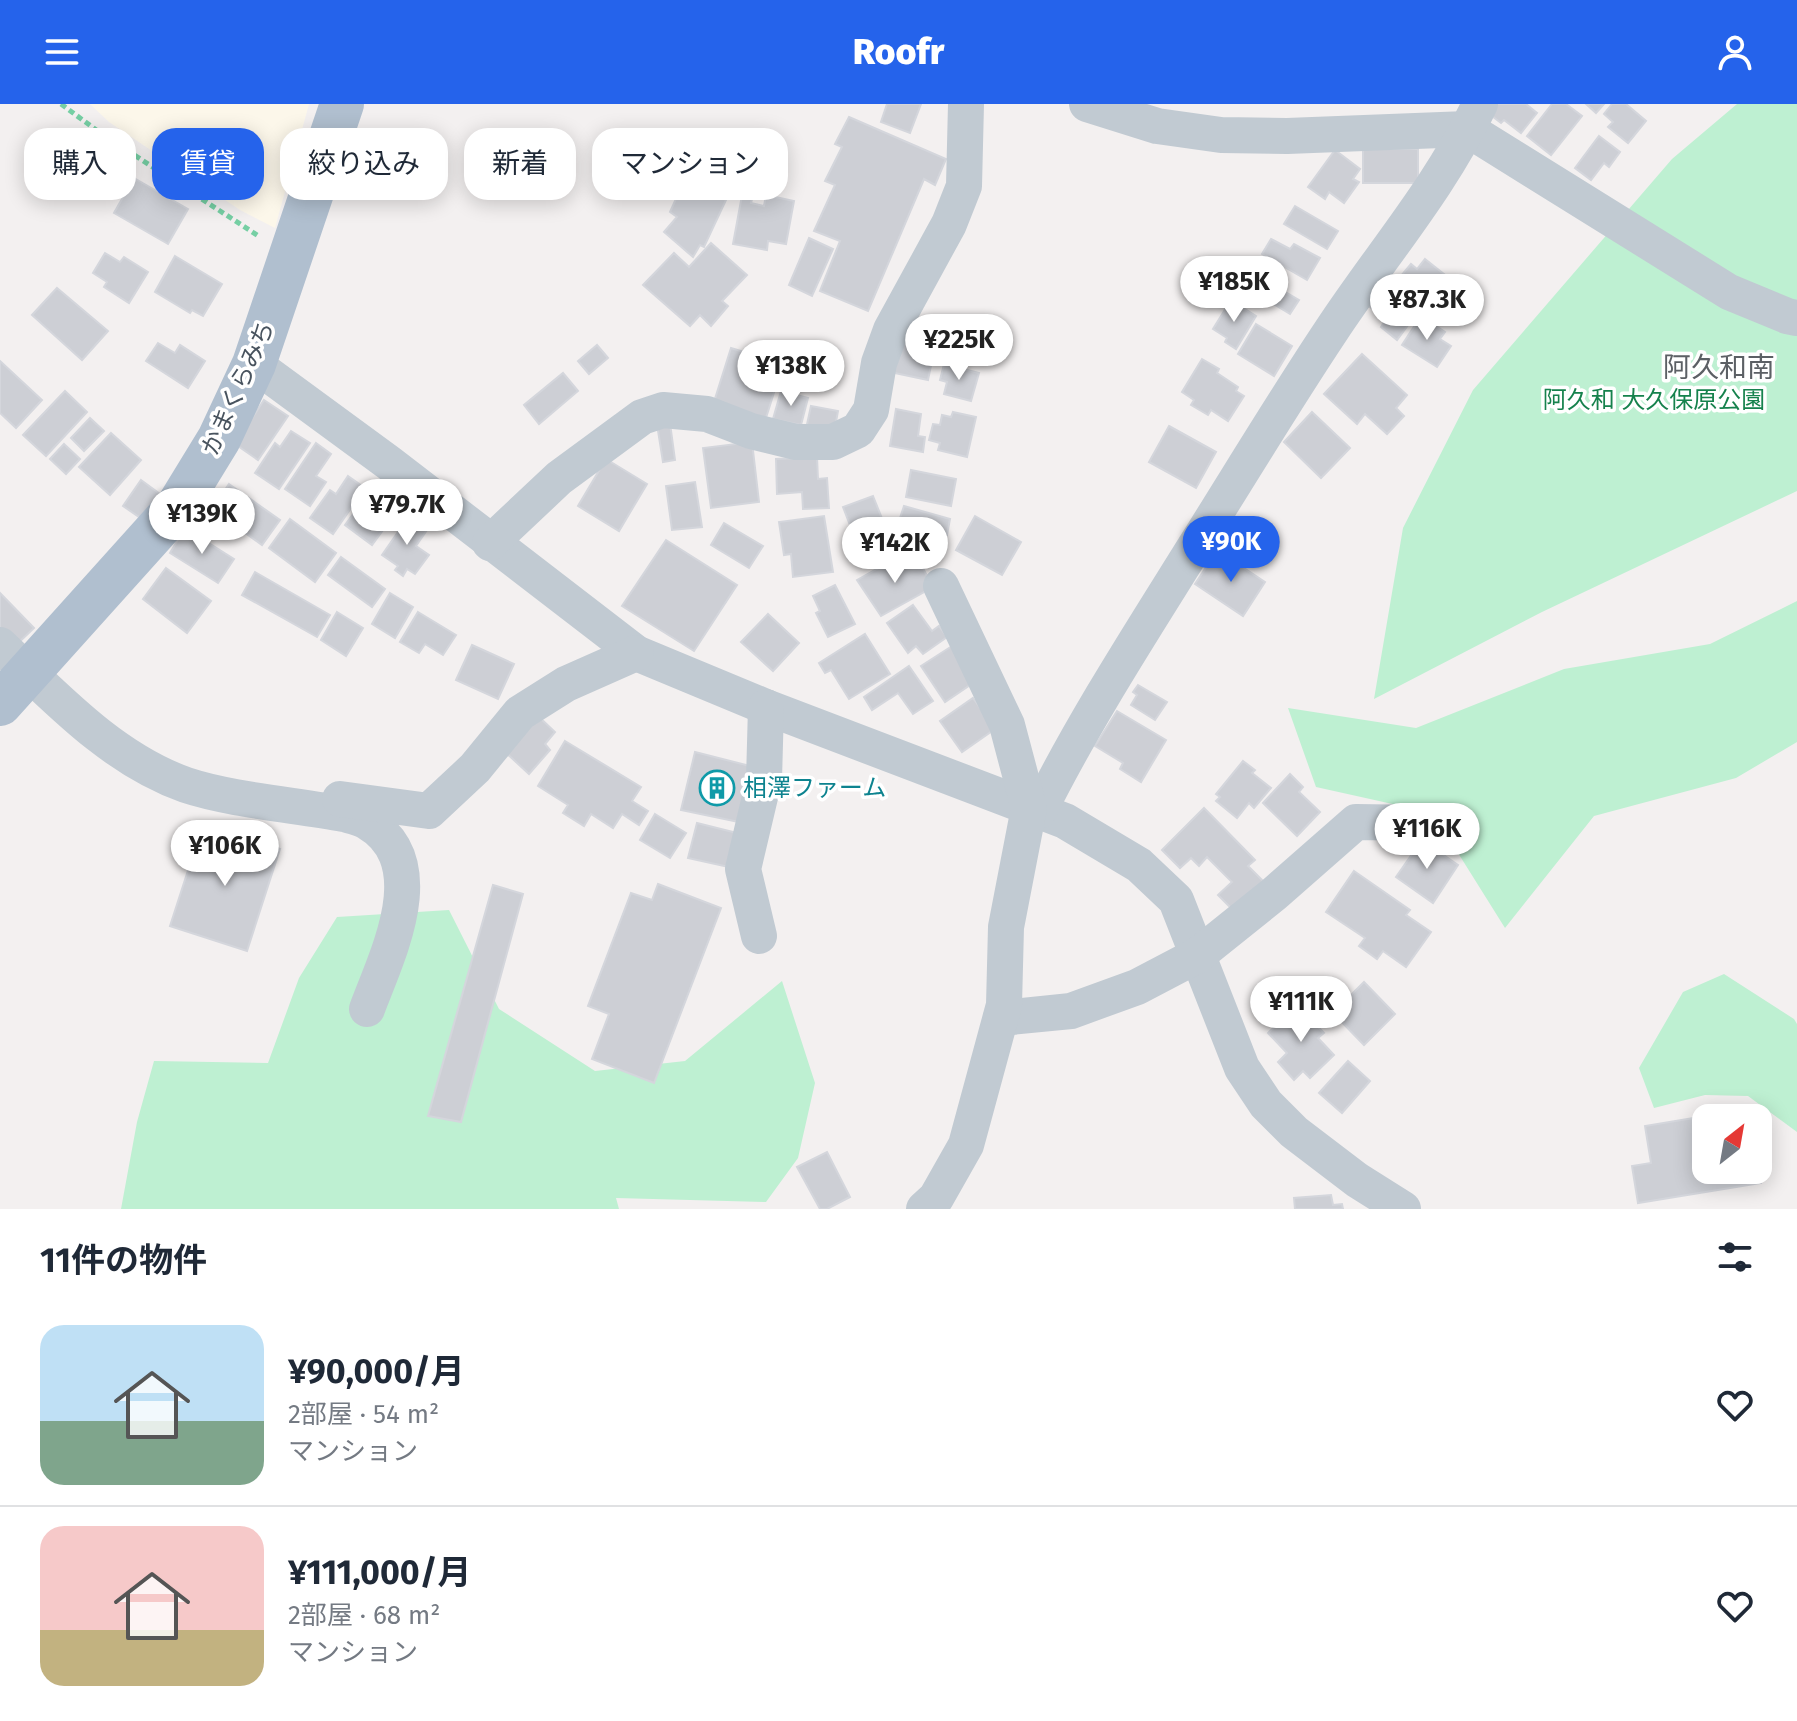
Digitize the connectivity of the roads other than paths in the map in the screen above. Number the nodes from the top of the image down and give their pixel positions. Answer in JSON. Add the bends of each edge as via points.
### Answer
{"nodes":[{"id":1,"x":342,"y":104,"type":"edge"},
{"id":2,"x":966,"y":104,"type":"edge"},
{"id":3,"x":1087,"y":104,"type":"edge"},
{"id":4,"x":1473,"y":116,"type":"edge"},
{"id":5,"x":1797,"y":318,"type":"edge"},
{"id":6,"x":254,"y":364,"type":"junction"},
{"id":7,"x":490,"y":543,"type":"junction"},
{"id":8,"x":941,"y":586,"type":"dead end"},
{"id":9,"x":636,"y":653,"type":"junction"},
{"id":10,"x":15,"y":659,"type":"edge"},
{"id":11,"x":0,"y":704,"type":"edge"},
{"id":12,"x":766,"y":707,"type":"junction"},
{"id":13,"x":288,"y":804,"type":"junction"},
{"id":14,"x":1034,"y":810,"type":"junction"},
{"id":15,"x":1424,"y":823,"type":"dead end"},
{"id":16,"x":759,"y":936,"type":"dead end"},
{"id":17,"x":1198,"y":955,"type":"junction"},
{"id":18,"x":367,"y":1009,"type":"dead end"},
{"id":19,"x":1001,"y":1018,"type":"junction"},
{"id":20,"x":1366,"y":1195,"type":"edge"},
{"id":21,"x":924,"y":1209,"type":"edge"},
{"id":22,"x":1403,"y":1209,"type":"edge"}],
"edges":[{"from":1,"to":6,"type":"main road","name":"かまくらみち"},
{"from":2,"to":7,"type":"street","via":[[964,186],[891,330],[871,410],[858,430],[833,442],[796,442],[707,414],[663,410],[642,417],[559,478]]},
{"from":3,"to":4,"type":"street","via":[[1157,126],[1221,135],[1287,136]]},
{"from":4,"to":5,"type":"street","via":[[1729,292]]},
{"from":4,"to":14,"type":"street","via":[[1457,150],[1395,244],[1329,333]]},
{"from":6,"to":7,"type":"street"},
{"from":6,"to":10,"type":"main road","name":"かまくらみち","via":[[219,439],[178,506]]},
{"from":7,"to":9,"type":"street"},
{"from":8,"to":14,"type":"street","via":[[1007,725]]},
{"from":9,"to":12,"type":"street"},
{"from":9,"to":13,"type":"street","via":[[566,684],[520,713],[475,768],[429,811],[290,792]]},
{"from":10,"to":11,"type":"main road","name":"かまくらみち"},
{"from":10,"to":13,"type":"street","via":[[73,713],[154,772],[188,786]]},
{"from":12,"to":14,"type":"street"},
{"from":12,"to":16,"type":"street","via":[[764,780],[743,869]]},
{"from":13,"to":18,"type":"street","via":[[367,822],[388,840],[399,862],[404,893]]},
{"from":14,"to":17,"type":"street","via":[[1065,821],[1139,865],[1176,900]]},
{"from":14,"to":19,"type":"street","via":[[1006,927]]},
{"from":15,"to":17,"type":"street","via":[[1356,822]]},
{"from":17,"to":19,"type":"street","via":[[1137,987],[1071,1011]]},
{"from":17,"to":20,"type":"street","via":[[1242,1068],[1266,1104]]},
{"from":19,"to":21,"type":"street","via":[[966,1145]]},
{"from":20,"to":22,"type":"street"}]}
